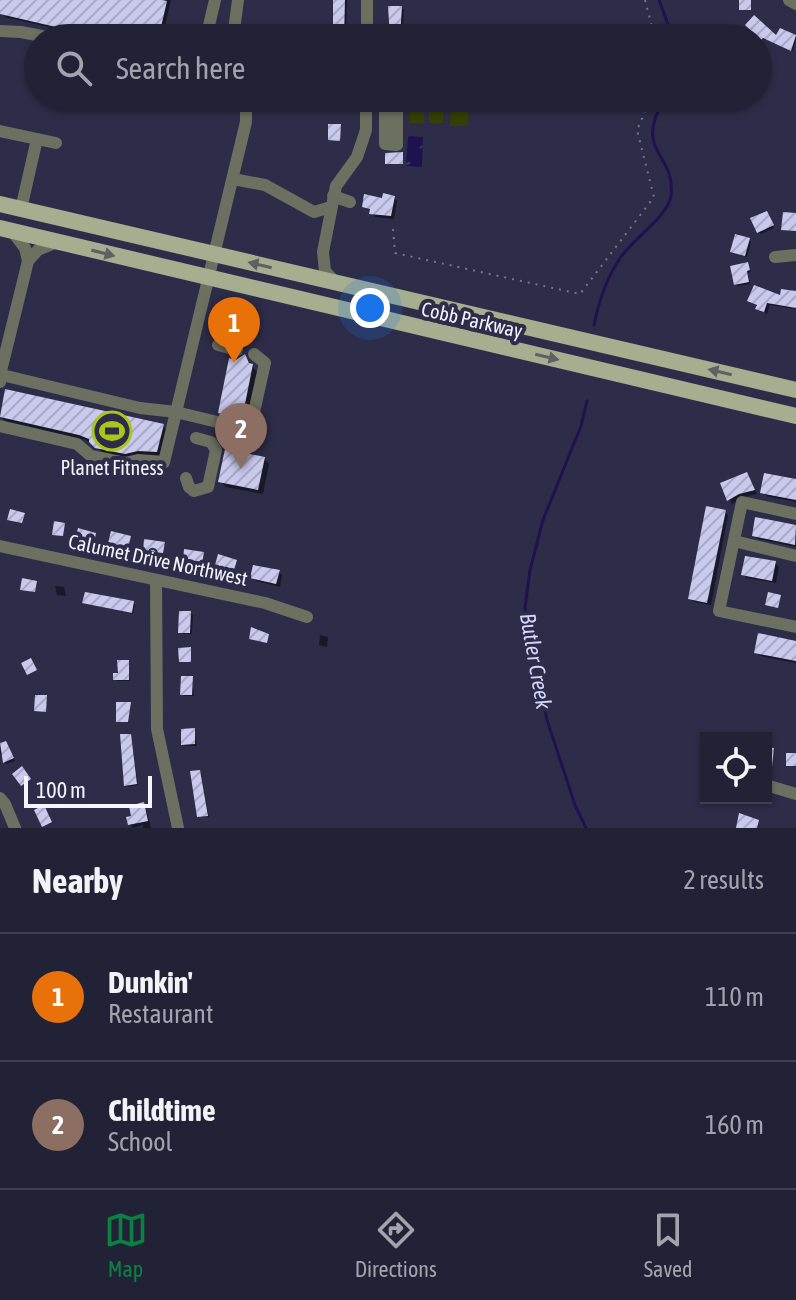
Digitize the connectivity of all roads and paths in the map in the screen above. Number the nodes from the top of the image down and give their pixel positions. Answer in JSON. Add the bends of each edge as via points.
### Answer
{"nodes":[{"id":1,"x":215,"y":0,"type":"edge"},
{"id":2,"x":238,"y":0,"type":"edge"},
{"id":3,"x":367,"y":0,"type":"edge"},
{"id":4,"x":645,"y":0,"type":"edge"},
{"id":5,"x":789,"y":0,"type":"edge"},
{"id":6,"x":796,"y":4,"type":"edge"},
{"id":7,"x":209,"y":24,"type":"edge"},
{"id":8,"x":235,"y":24,"type":"edge"},
{"id":9,"x":367,"y":24,"type":"edge"},
{"id":10,"x":651,"y":24,"type":"edge"},
{"id":11,"x":0,"y":31,"type":"edge"},
{"id":12,"x":24,"y":32,"type":"edge"},
{"id":13,"x":246,"y":112,"type":"edge"},
{"id":14,"x":366,"y":112,"type":"edge"},
{"id":15,"x":645,"y":112,"type":"edge"},
{"id":16,"x":0,"y":131,"type":"edge"},
{"id":17,"x":37,"y":139,"type":"junction"},
{"id":18,"x":56,"y":143,"type":"dead end"},
{"id":19,"x":233,"y":179,"type":"junction"},
{"id":20,"x":332,"y":201,"type":"junction"},
{"id":21,"x":350,"y":202,"type":"dead end"},
{"id":22,"x":0,"y":204,"type":"edge"},
{"id":23,"x":21,"y":209,"type":"junction"},
{"id":24,"x":393,"y":229,"type":"dead end"},
{"id":25,"x":6,"y":230,"type":"edge"},
{"id":26,"x":57,"y":242,"type":"junction"},
{"id":27,"x":215,"y":255,"type":"junction"},
{"id":28,"x":796,"y":255,"type":"edge"},
{"id":29,"x":775,"y":257,"type":"dead end"},
{"id":30,"x":28,"y":261,"type":"junction"},
{"id":31,"x":209,"y":278,"type":"junction"},
{"id":32,"x":336,"y":283,"type":"junction"},
{"id":33,"x":218,"y":345,"type":"dead end"},
{"id":34,"x":237,"y":350,"type":"dead end"},
{"id":35,"x":254,"y":354,"type":"dead end"},
{"id":36,"x":1,"y":377,"type":"edge"},
{"id":37,"x":796,"y":390,"type":"edge"},
{"id":38,"x":176,"y":412,"type":"junction"},
{"id":39,"x":796,"y":416,"type":"edge"},
{"id":40,"x":0,"y":426,"type":"edge"},
{"id":41,"x":196,"y":438,"type":"dead end"},
{"id":42,"x":186,"y":478,"type":"dead end"},
{"id":43,"x":796,"y":514,"type":"edge"},
{"id":44,"x":734,"y":541,"type":"junction"},
{"id":45,"x":0,"y":546,"type":"edge"},
{"id":46,"x":796,"y":556,"type":"edge"},
{"id":47,"x":156,"y":580,"type":"junction"},
{"id":48,"x":307,"y":617,"type":"dead end"},
{"id":49,"x":796,"y":627,"type":"edge"},
{"id":50,"x":772,"y":787,"type":"edge"},
{"id":51,"x":796,"y":794,"type":"edge"},
{"id":52,"x":0,"y":798,"type":"edge"},
{"id":53,"x":15,"y":828,"type":"edge"},
{"id":54,"x":178,"y":828,"type":"edge"}],
"edges":[{"from":1,"to":7,"type":"street"},
{"from":2,"to":8,"type":"street"},
{"from":3,"to":9,"type":"street"},
{"from":4,"to":10,"type":"path"},
{"from":5,"to":6,"type":"street"},
{"from":11,"to":12,"type":"street"},
{"from":13,"to":19,"type":"street"},
{"from":14,"to":20,"type":"street","via":[[361,147]]},
{"from":15,"to":24,"type":"path","via":[[637,130],[654,197],[580,294],[395,253]]},
{"from":16,"to":17,"type":"street"},
{"from":17,"to":18,"type":"street"},
{"from":17,"to":23,"type":"street"},
{"from":19,"to":20,"type":"street","via":[[265,185],[314,212]]},
{"from":19,"to":27,"type":"street"},
{"from":20,"to":21,"type":"street"},
{"from":20,"to":32,"type":"street","via":[[323,261]]},
{"from":22,"to":23,"type":"main road","name":"Cobb Parkway"},
{"from":23,"to":27,"type":"main road","name":"Cobb Parkway"},
{"from":25,"to":26,"type":"main road","name":"Cobb Parkway"},
{"from":25,"to":30,"type":"street","via":[[25,248]]},
{"from":26,"to":30,"type":"street"},
{"from":26,"to":31,"type":"main road","name":"Cobb Parkway","one_way":true},
{"from":27,"to":31,"type":"street"},
{"from":32,"to":27,"type":"main road","name":"Cobb Parkway","one_way":true},
{"from":28,"to":29,"type":"street"},
{"from":30,"to":36,"type":"street"},
{"from":31,"to":38,"type":"street"},
{"from":31,"to":39,"type":"main road","name":"Cobb Parkway","one_way":true},
{"from":37,"to":32,"type":"main road","name":"Cobb Parkway","one_way":true},
{"from":33,"to":34,"type":"street"},
{"from":35,"to":38,"type":"street","via":[[265,363],[250,430]]},
{"from":36,"to":38,"type":"street"},
{"from":38,"to":40,"type":"street","via":[[164,462],[125,463],[91,456],[77,444]]},
{"from":41,"to":42,"type":"street","via":[[211,442],[216,450],[208,487],[194,491]]},
{"from":43,"to":44,"type":"street","via":[[742,502]]},
{"from":44,"to":46,"type":"street"},
{"from":44,"to":49,"type":"street","via":[[719,611]]},
{"from":45,"to":47,"type":"street","name":"Calumet Drive Northwest"},
{"from":47,"to":48,"type":"street","name":"Calumet Drive Northwest"},
{"from":47,"to":54,"type":"street","via":[[157,729]]},
{"from":50,"to":51,"type":"street"},
{"from":52,"to":53,"type":"street"}]}
